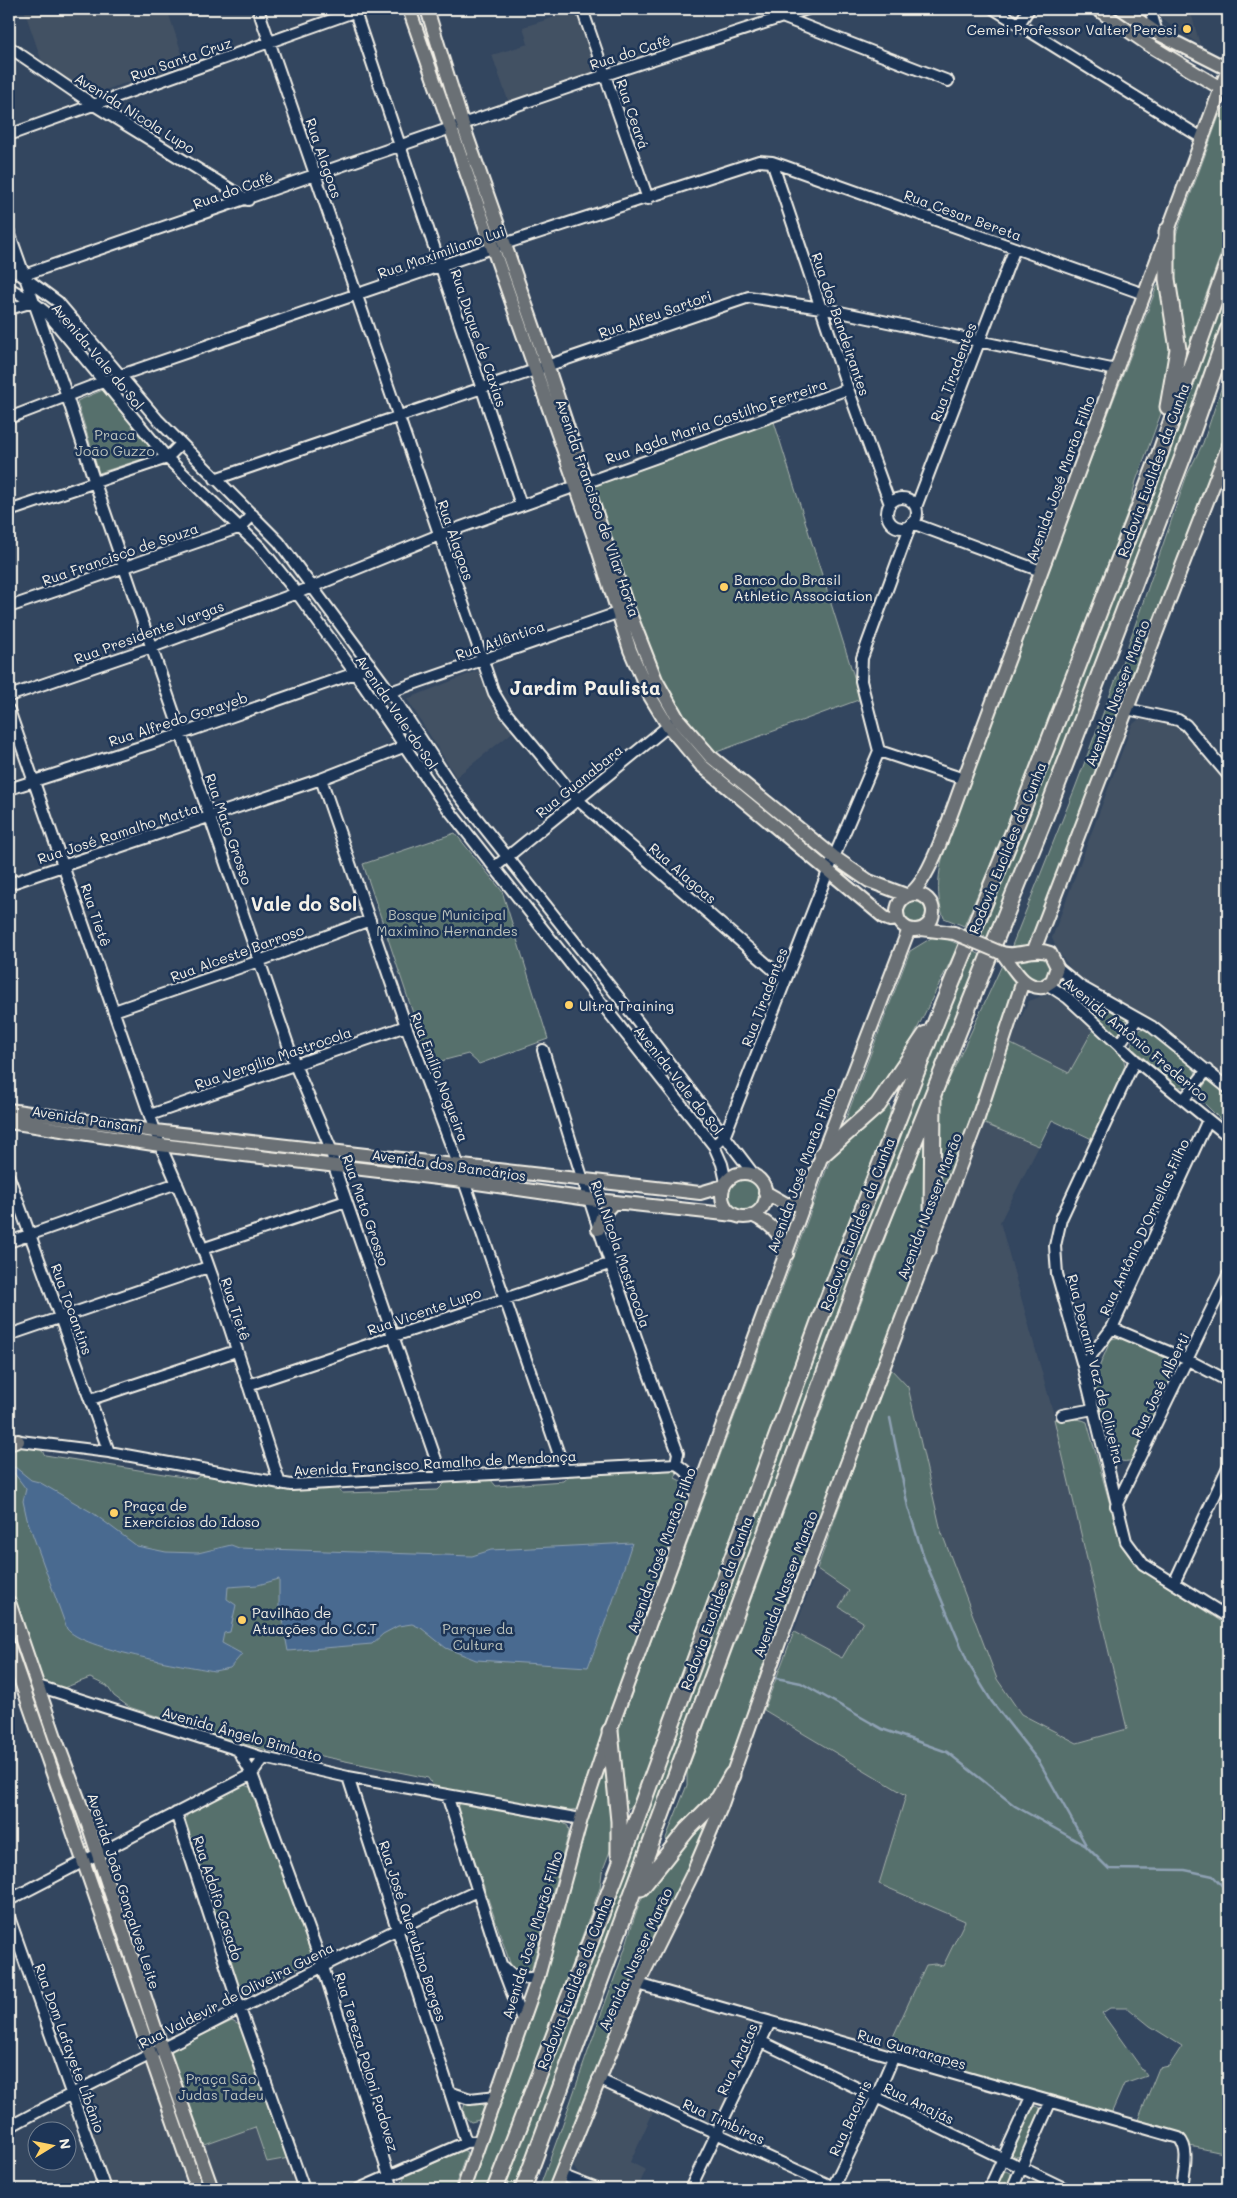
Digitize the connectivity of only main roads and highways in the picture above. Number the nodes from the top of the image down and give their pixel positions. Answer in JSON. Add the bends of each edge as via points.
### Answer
{"nodes":[{"id":1,"x":409,"y":9,"type":"edge"},
{"id":2,"x":427,"y":9,"type":"edge"},
{"id":3,"x":1097,"y":9,"type":"edge"},
{"id":4,"x":1122,"y":9,"type":"edge"},
{"id":5,"x":1157,"y":33,"type":"junction"},
{"id":6,"x":436,"y":40,"type":"junction"},
{"id":7,"x":421,"y":44,"type":"junction"},
{"id":8,"x":1149,"y":45,"type":"junction"},
{"id":9,"x":1228,"y":69,"type":"edge"},
{"id":10,"x":450,"y":86,"type":"junction"},
{"id":11,"x":437,"y":90,"type":"junction"},
{"id":12,"x":1225,"y":91,"type":"edge"},
{"id":13,"x":1168,"y":231,"type":"junction"},
{"id":14,"x":1228,"y":262,"type":"edge"},
{"id":15,"x":1228,"y":330,"type":"edge"},
{"id":16,"x":1224,"y":347,"type":"edge"},
{"id":17,"x":541,"y":367,"type":"junction"},
{"id":18,"x":1228,"y":447,"type":"edge"},
{"id":19,"x":1158,"y":459,"type":"junction"},
{"id":20,"x":1222,"y":477,"type":"edge"},
{"id":21,"x":831,"y":863,"type":"junction"},
{"id":22,"x":909,"y":894,"type":"junction"},
{"id":23,"x":932,"y":906,"type":"junction"},
{"id":24,"x":898,"y":919,"type":"junction"},
{"id":25,"x":915,"y":929,"type":"junction"},
{"id":26,"x":952,"y":932,"type":"junction"},
{"id":27,"x":1034,"y":950,"type":"junction"},
{"id":28,"x":1001,"y":953,"type":"junction"},
{"id":29,"x":1023,"y":981,"type":"junction"},
{"id":30,"x":937,"y":1019,"type":"junction"},
{"id":31,"x":934,"y":1089,"type":"junction"},
{"id":32,"x":9,"y":1110,"type":"edge"},
{"id":33,"x":9,"y":1122,"type":"edge"},
{"id":34,"x":155,"y":1131,"type":"joint"},
{"id":35,"x":160,"y":1146,"type":"joint"},
{"id":36,"x":822,"y":1155,"type":"junction"},
{"id":37,"x":725,"y":1184,"type":"junction"},
{"id":38,"x":766,"y":1192,"type":"junction"},
{"id":39,"x":614,"y":1202,"type":"junction"},
{"id":40,"x":805,"y":1204,"type":"junction"},
{"id":41,"x":734,"y":1215,"type":"junction"},
{"id":42,"x":752,"y":1215,"type":"junction"},
{"id":43,"x":598,"y":1229,"type":"road end"},
{"id":44,"x":928,"y":1250,"type":"junction"},
{"id":45,"x":787,"y":1254,"type":"junction"},
{"id":46,"x":9,"y":1602,"type":"edge"},
{"id":47,"x":9,"y":1647,"type":"edge"},
{"id":48,"x":610,"y":1731,"type":"junction"},
{"id":49,"x":732,"y":1775,"type":"junction"},
{"id":50,"x":90,"y":1830,"type":"junction"},
{"id":51,"x":76,"y":1836,"type":"junction"},
{"id":52,"x":618,"y":1870,"type":"junction"},
{"id":53,"x":629,"y":1903,"type":"junction"},
{"id":54,"x":128,"y":1949,"type":"junction"},
{"id":55,"x":114,"y":1953,"type":"junction"},
{"id":56,"x":156,"y":2052,"type":"junction"},
{"id":57,"x":191,"y":2149,"type":"junction"},
{"id":58,"x":197,"y":2189,"type":"edge"},
{"id":59,"x":212,"y":2189,"type":"edge"},
{"id":60,"x":463,"y":2189,"type":"edge"},
{"id":61,"x":495,"y":2189,"type":"edge"},
{"id":62,"x":523,"y":2189,"type":"edge"},
{"id":63,"x":555,"y":2189,"type":"edge"}],
"edges":[{"from":1,"to":7,"type":"main road","name":"Avenida Francisco de Vilar Horta"},
{"from":2,"to":6,"type":"main road","name":"Avenida Francisco de Vilar Horta"},
{"from":3,"to":8,"type":"main road"},
{"from":4,"to":5,"type":"main road"},
{"from":5,"to":8,"type":"main road"},
{"from":5,"to":9,"type":"main road"},
{"from":6,"to":7,"type":"main road"},
{"from":6,"to":10,"type":"main road","name":"Avenida Francisco de Vilar Horta"},
{"from":7,"to":11,"type":"main road","name":"Avenida Francisco de Vilar Horta"},
{"from":8,"to":12,"type":"main road"},
{"from":9,"to":12,"type":"main road","name":"Avenida José Marão Filho"},
{"from":10,"to":11,"type":"main road"},
{"from":10,"to":17,"type":"main road","name":"Avenida Francisco de Vilar Horta","via":[[504,244]]},
{"from":11,"to":17,"type":"main road","name":"Avenida Francisco de Vilar Horta","via":[[492,249]]},
{"from":12,"to":13,"type":"main road","name":"Avenida José Marão Filho","via":[[1202,138]]},
{"from":13,"to":19,"type":"highway","via":[[1167,279],[1178,349]]},
{"from":13,"to":22,"type":"main road","name":"Avenida José Marão Filho","via":[[964,779],[931,862],[922,880]]},
{"from":14,"to":19,"type":"highway","name":"Rodovia Euclides da Cunha"},
{"from":15,"to":16,"type":"highway","name":"Rodovia Euclides da Cunha"},
{"from":16,"to":31,"type":"highway","name":"Rodovia Euclides da Cunha","via":[[1043,822]]},
{"from":17,"to":21,"type":"main road","name":"Avenida Francisco de Vilar Horta","via":[[623,611],[673,722],[747,794]]},
{"from":18,"to":20,"type":"main road","name":"Avenida Nasser Marão"},
{"from":19,"to":30,"type":"highway","name":"Rodovia Euclides da Cunha","via":[[1022,811]]},
{"from":20,"to":27,"type":"main road","name":"Avenida Nasser Marão","via":[[1127,708]]},
{"from":21,"to":22,"type":"main road","name":"Avenida Francisco de Vilar Horta","via":[[869,881]]},
{"from":21,"to":24,"type":"main road","name":"Avenida Francisco de Vilar Horta","via":[[885,918]]},
{"from":22,"to":23,"type":"main road","via":[[926,897]]},
{"from":22,"to":24,"type":"main road","via":[[897,905]]},
{"from":23,"to":25,"type":"main road","via":[[932,917]]},
{"from":23,"to":26,"type":"main road"},
{"from":24,"to":25,"type":"main road"},
{"from":25,"to":26,"type":"main road"},
{"from":25,"to":36,"type":"main road","name":"Avenida José Marão Filho"},
{"from":26,"to":28,"type":"main road","bridge":true},
{"from":27,"to":28,"type":"main road"},
{"from":27,"to":29,"type":"main road","name":"Avenida Antônio Frederico","via":[[1050,954],[1058,967],[1055,976],[1048,984],[1038,987]]},
{"from":28,"to":29,"type":"main road"},
{"from":29,"to":44,"type":"main road","name":"Avenida Nasser Marão","via":[[977,1120]]},
{"from":30,"to":36,"type":"highway","via":[[878,1105]]},
{"from":30,"to":52,"type":"highway","name":"Rodovia Euclides da Cunha","via":[[817,1329]]},
{"from":31,"to":44,"type":"highway","via":[[932,1219]]},
{"from":31,"to":53,"type":"highway","name":"Rodovia Euclides da Cunha","via":[[868,1257]]},
{"from":32,"to":34,"type":"main road","name":"Avenida Pansani"},
{"from":33,"to":35,"type":"main road","name":"Avenida Pansani"},
{"from":34,"to":37,"type":"main road","name":"Avenida dos Bancários","via":[[700,1193]]},
{"from":35,"to":39,"type":"main road","name":"Avenida dos Bancários"},
{"from":36,"to":40,"type":"main road","name":"Avenida José Marão Filho"},
{"from":37,"to":38,"type":"main road","via":[[731,1177],[743,1173],[760,1180]]},
{"from":37,"to":41,"type":"main road","via":[[722,1199]]},
{"from":38,"to":40,"type":"main road","via":[[786,1204]]},
{"from":38,"to":42,"type":"main road","via":[[761,1208]]},
{"from":39,"to":41,"type":"main road","name":"Avenida dos Bancários"},
{"from":39,"to":43,"type":"main road","via":[[603,1214]]},
{"from":40,"to":45,"type":"main road","name":"Avenida José Marão Filho"},
{"from":41,"to":42,"type":"main road"},
{"from":42,"to":45,"type":"main road","via":[[778,1231]]},
{"from":44,"to":49,"type":"main road","name":"Avenida Nasser Marão"},
{"from":45,"to":48,"type":"main road","name":"Avenida José Marão Filho"},
{"from":46,"to":50,"type":"main road","name":"Avenida João Gonçalves Leite"},
{"from":47,"to":51,"type":"main road","name":"Avenida João Gonçalves Leite"},
{"from":48,"to":52,"type":"highway","via":[[620,1820]]},
{"from":48,"to":60,"type":"main road","name":"Avenida José Marão Filho","via":[[581,1819],[538,1977]]},
{"from":49,"to":53,"type":"highway","via":[[719,1798],[687,1830]]},
{"from":49,"to":63,"type":"main road","name":"Avenida Nasser Marão","via":[[692,1875],[638,1984]]},
{"from":50,"to":51,"type":"main road"},
{"from":50,"to":54,"type":"main road","name":"Avenida João Gonçalves Leite"},
{"from":51,"to":55,"type":"main road","name":"Avenida João Gonçalves Leite"},
{"from":52,"to":61,"type":"highway","name":"Rodovia Euclides da Cunha"},
{"from":53,"to":62,"type":"highway","name":"Rodovia Euclides da Cunha"},
{"from":54,"to":55,"type":"main road"},
{"from":54,"to":56,"type":"main road","name":"Avenida João Gonçalves Leite"},
{"from":55,"to":56,"type":"main road","name":"Avenida João Gonçalves Leite"},
{"from":56,"to":57,"type":"main road","name":"Avenida João Gonçalves Leite"},
{"from":57,"to":58,"type":"main road","name":"Avenida João Gonçalves Leite"},
{"from":57,"to":59,"type":"main road","name":"Avenida João Gonçalves Leite"}]}
